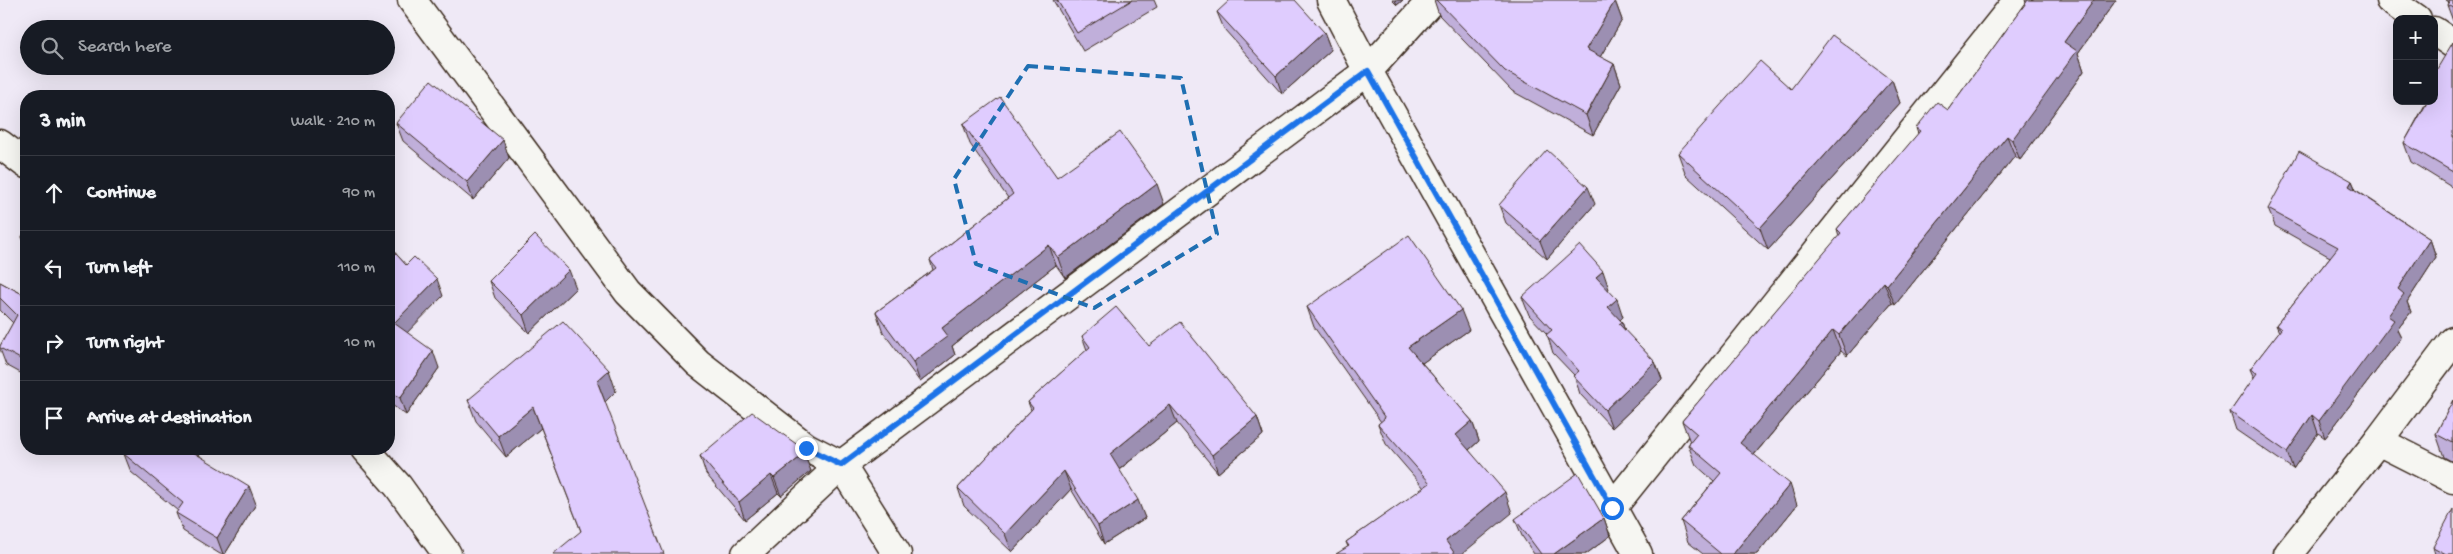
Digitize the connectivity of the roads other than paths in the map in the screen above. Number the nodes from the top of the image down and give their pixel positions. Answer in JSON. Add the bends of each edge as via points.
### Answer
{"nodes":[{"id":1,"x":412,"y":0,"type":"edge"},
{"id":2,"x":1331,"y":0,"type":"edge"},
{"id":3,"x":1432,"y":0,"type":"edge"},
{"id":4,"x":2018,"y":0,"type":"edge"},
{"id":5,"x":2390,"y":0,"type":"edge"},
{"id":6,"x":2411,"y":15,"type":"edge"},
{"id":7,"x":2438,"y":34,"type":"edge"},
{"id":8,"x":2453,"y":44,"type":"edge"},
{"id":9,"x":1368,"y":71,"type":"junction"},
{"id":10,"x":0,"y":144,"type":"edge"},
{"id":11,"x":20,"y":159,"type":"edge"},
{"id":12,"x":2453,"y":341,"type":"edge"},
{"id":13,"x":2378,"y":441,"type":"junction"},
{"id":14,"x":370,"y":455,"type":"edge"},
{"id":15,"x":841,"y":465,"type":"junction"},
{"id":16,"x":2453,"y":479,"type":"edge"},
{"id":17,"x":1612,"y":508,"type":"junction"},
{"id":18,"x":447,"y":554,"type":"edge"},
{"id":19,"x":746,"y":554,"type":"edge"},
{"id":20,"x":897,"y":554,"type":"edge"},
{"id":21,"x":1638,"y":554,"type":"edge"},
{"id":22,"x":2288,"y":554,"type":"edge"}],
"edges":[{"from":1,"to":15,"type":"street","via":[[628,292],[698,363],[806,448]]},
{"from":2,"to":9,"type":"street"},
{"from":3,"to":9,"type":"street"},
{"from":4,"to":17,"type":"street"},
{"from":5,"to":6,"type":"street"},
{"from":7,"to":8,"type":"street"},
{"from":9,"to":15,"type":"street"},
{"from":9,"to":17,"type":"street"},
{"from":10,"to":11,"type":"street"},
{"from":12,"to":13,"type":"street"},
{"from":13,"to":16,"type":"street"},
{"from":13,"to":22,"type":"street"},
{"from":14,"to":18,"type":"street","via":[[398,486]]},
{"from":15,"to":19,"type":"street"},
{"from":15,"to":20,"type":"street"},
{"from":17,"to":21,"type":"street"}]}
